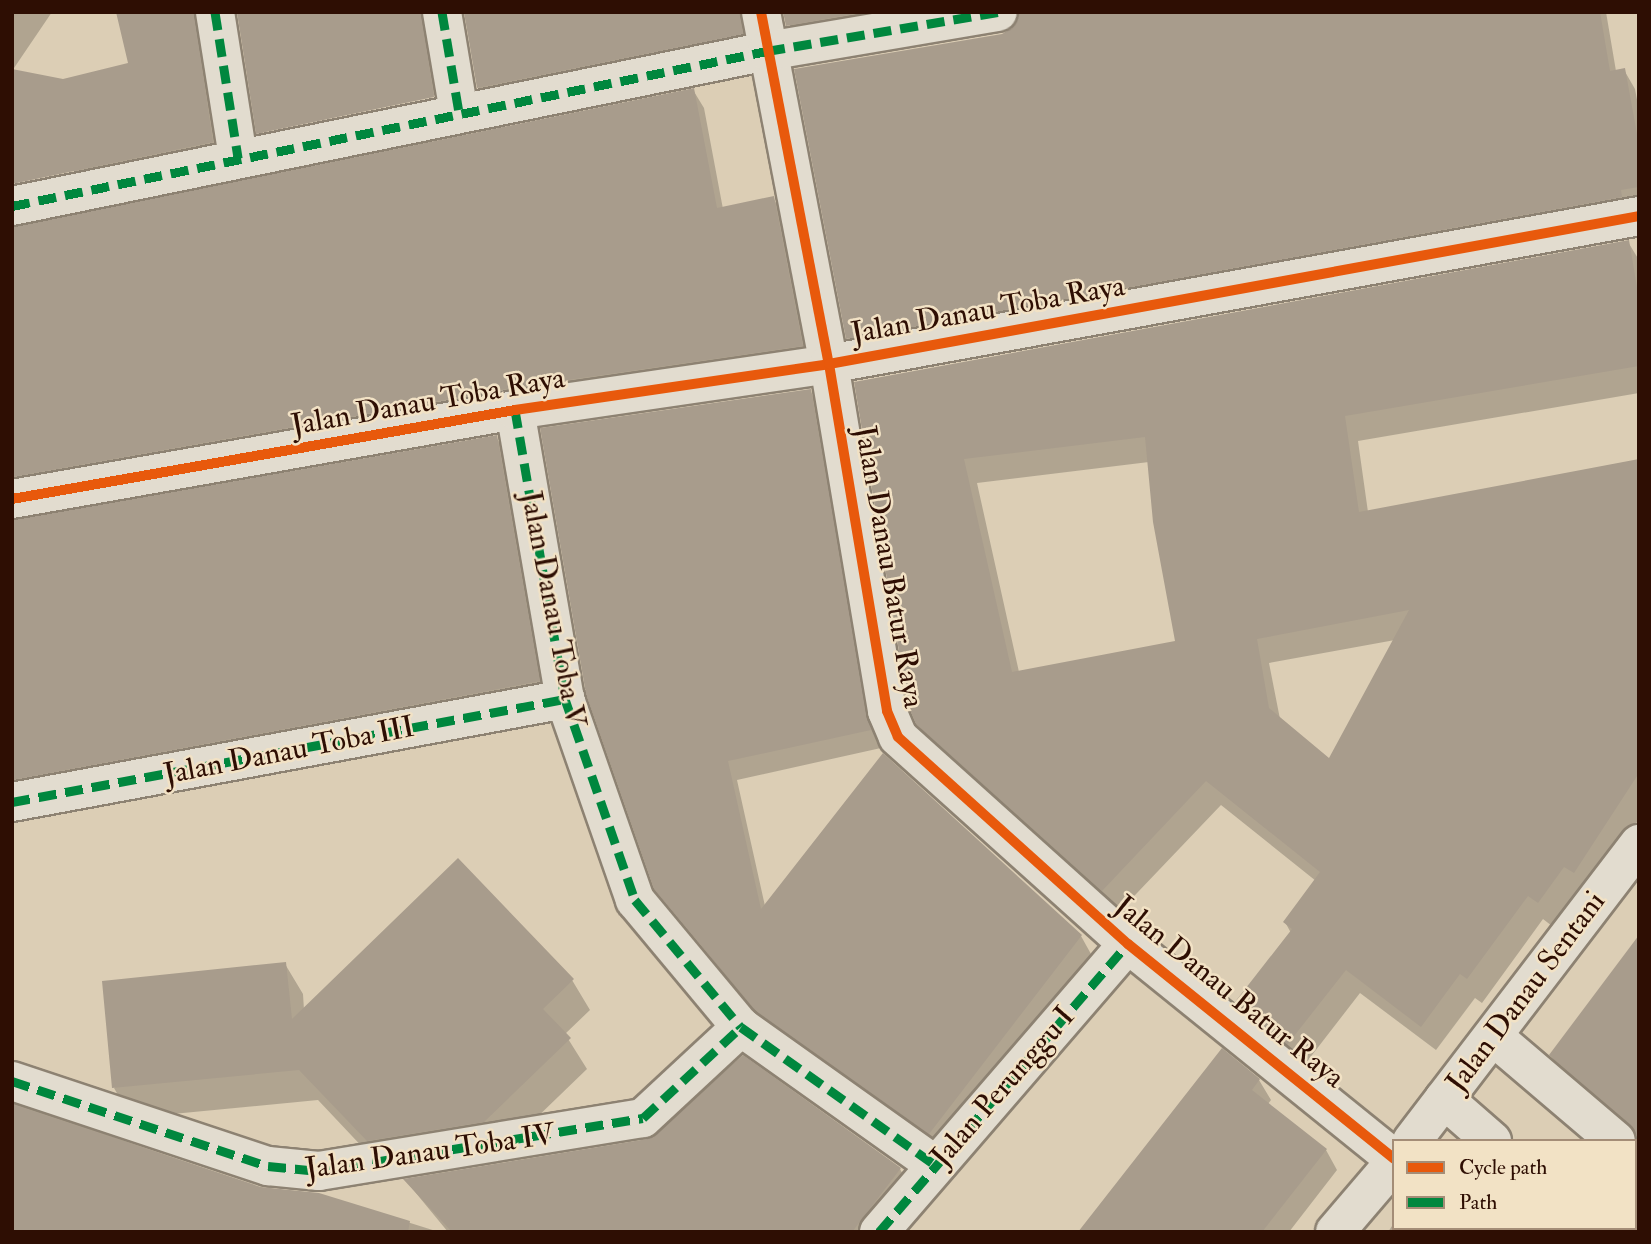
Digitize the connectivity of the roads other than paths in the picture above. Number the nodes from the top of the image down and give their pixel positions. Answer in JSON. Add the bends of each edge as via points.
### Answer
{"nodes":[{"id":1,"x":215,"y":12,"type":"edge"},
{"id":2,"x":442,"y":12,"type":"edge"},
{"id":3,"x":761,"y":12,"type":"edge"},
{"id":4,"x":998,"y":12,"type":"edge"},
{"id":5,"x":767,"y":51,"type":"junction"},
{"id":6,"x":459,"y":112,"type":"junction"},
{"id":7,"x":239,"y":158,"type":"junction"},
{"id":8,"x":12,"y":206,"type":"edge"},
{"id":9,"x":1639,"y":216,"type":"edge"},
{"id":10,"x":829,"y":365,"type":"junction"},
{"id":11,"x":515,"y":410,"type":"junction"},
{"id":12,"x":12,"y":499,"type":"edge"},
{"id":13,"x":565,"y":699,"type":"junction"},
{"id":14,"x":12,"y":802,"type":"edge"},
{"id":15,"x":1639,"y":844,"type":"edge"},
{"id":16,"x":1128,"y":944,"type":"junction"},
{"id":17,"x":741,"y":1027,"type":"junction"},
{"id":18,"x":1494,"y":1037,"type":"junction"},
{"id":19,"x":12,"y":1081,"type":"edge"},
{"id":20,"x":1444,"y":1099,"type":"junction"},
{"id":21,"x":1414,"y":1139,"type":"edge"},
{"id":22,"x":1490,"y":1139,"type":"edge"},
{"id":23,"x":1613,"y":1139,"type":"edge"},
{"id":24,"x":1392,"y":1159,"type":"edge"},
{"id":25,"x":1392,"y":1163,"type":"edge"},
{"id":26,"x":935,"y":1165,"type":"junction"},
{"id":27,"x":879,"y":1232,"type":"edge"},
{"id":28,"x":1335,"y":1232,"type":"edge"}],
"edges":[{"from":1,"to":7,"type":"street"},
{"from":2,"to":6,"type":"street"},
{"from":3,"to":5,"type":"street","name":"Jalan Danau Batur Raya"},
{"from":4,"to":5,"type":"street"},
{"from":5,"to":6,"type":"street"},
{"from":5,"to":10,"type":"street","name":"Jalan Danau Batur Raya"},
{"from":6,"to":7,"type":"street"},
{"from":7,"to":8,"type":"street"},
{"from":9,"to":10,"type":"street","name":"Jalan Danau Toba Raya"},
{"from":10,"to":11,"type":"street","name":"Jalan Danau Toba Raya"},
{"from":10,"to":16,"type":"street","name":"Jalan Danau Batur Raya","via":[[887,711],[898,737]]},
{"from":11,"to":12,"type":"street","name":"Jalan Danau Toba Raya"},
{"from":11,"to":13,"type":"street","name":"Jalan Danau Toba V"},
{"from":13,"to":14,"type":"street","name":"Jalan Danau Toba III"},
{"from":13,"to":17,"type":"street","name":"Jalan Danau Toba V","via":[[635,900]]},
{"from":15,"to":18,"type":"street","name":"Jalan Danau Sentani"},
{"from":16,"to":24,"type":"street","name":"Jalan Danau Batur Raya"},
{"from":16,"to":26,"type":"street","name":"Jalan Perunggu I"},
{"from":17,"to":19,"type":"street","name":"Jalan Danau Toba IV","via":[[643,1118],[320,1171],[268,1166]]},
{"from":17,"to":26,"type":"street","name":"Jalan Danau Toba V"},
{"from":18,"to":20,"type":"street","name":"Jalan Danau Sentani"},
{"from":18,"to":23,"type":"street"},
{"from":20,"to":21,"type":"street","name":"Jalan Danau Sentani"},
{"from":20,"to":22,"type":"street"},
{"from":25,"to":28,"type":"street"},
{"from":26,"to":27,"type":"street","name":"Jalan Perunggu I"}]}
